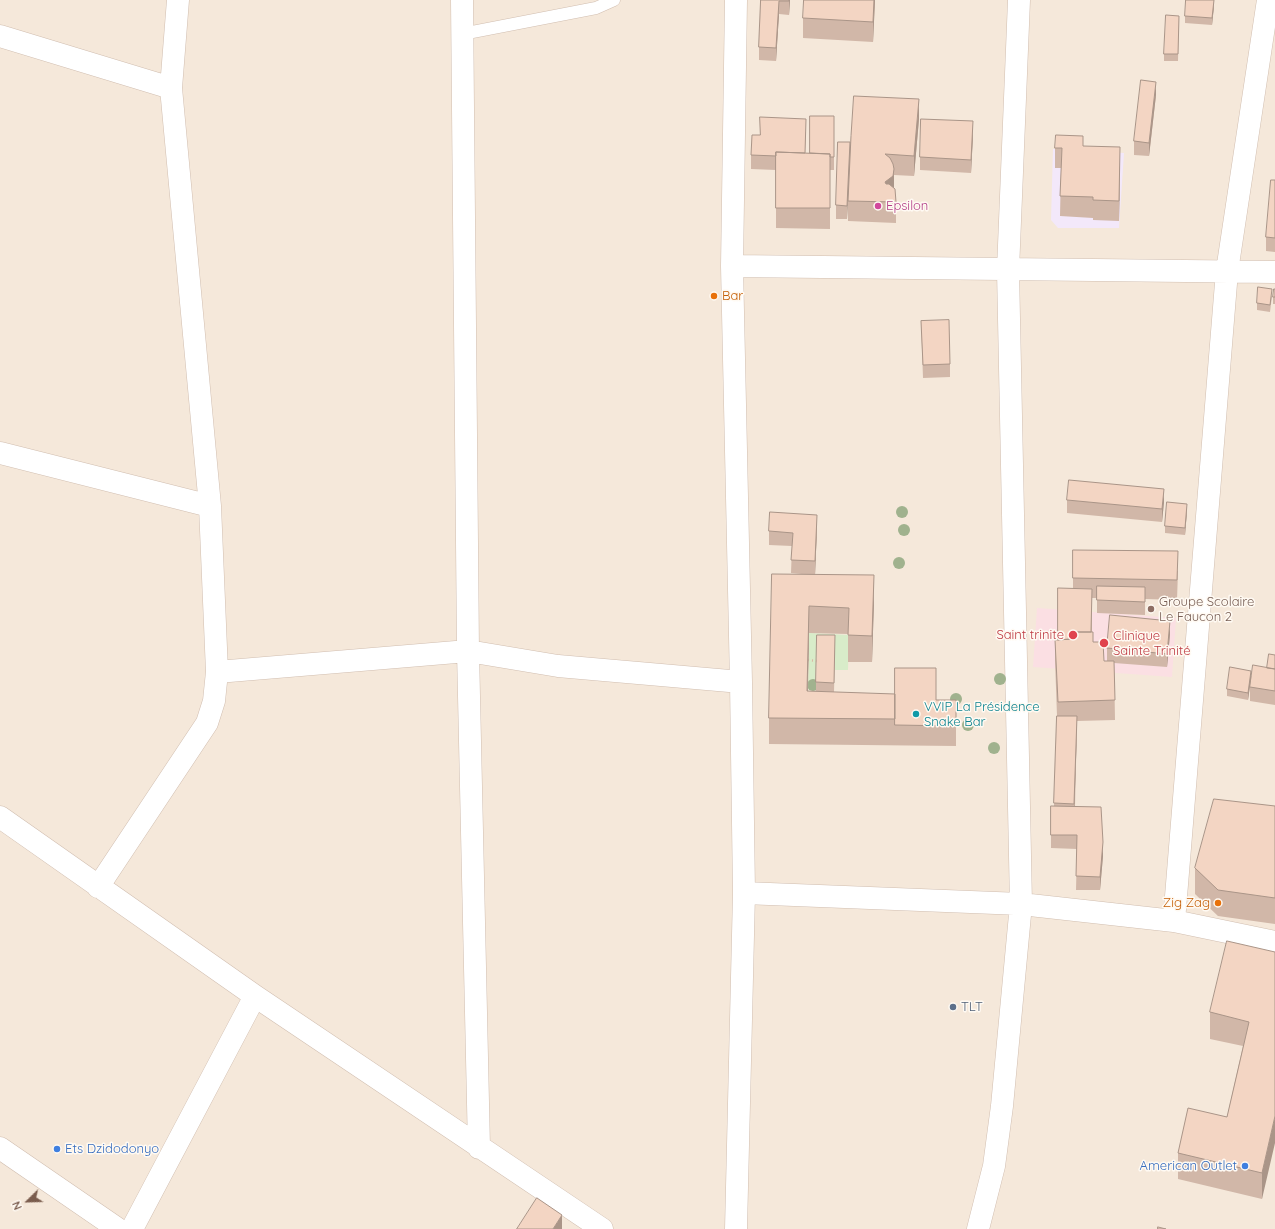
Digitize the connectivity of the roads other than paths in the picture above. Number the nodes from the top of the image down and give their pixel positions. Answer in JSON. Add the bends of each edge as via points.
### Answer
{"nodes":[{"id":1,"x":178,"y":0,"type":"edge"},
{"id":2,"x":462,"y":0,"type":"edge"},
{"id":3,"x":614,"y":0,"type":"edge"},
{"id":4,"x":736,"y":0,"type":"edge"},
{"id":5,"x":1019,"y":0,"type":"edge"},
{"id":6,"x":1268,"y":0,"type":"edge"},
{"id":7,"x":462,"y":34,"type":"junction"},
{"id":8,"x":0,"y":36,"type":"edge"},
{"id":9,"x":171,"y":88,"type":"junction"},
{"id":10,"x":732,"y":266,"type":"junction"},
{"id":11,"x":1008,"y":270,"type":"junction"},
{"id":12,"x":1227,"y":271,"type":"junction"},
{"id":13,"x":1275,"y":272,"type":"edge"},
{"id":14,"x":0,"y":453,"type":"edge"},
{"id":15,"x":210,"y":506,"type":"junction"},
{"id":16,"x":468,"y":651,"type":"junction"},
{"id":17,"x":217,"y":672,"type":"junction"},
{"id":18,"x":741,"y":682,"type":"junction"},
{"id":19,"x":0,"y":817,"type":"edge"},
{"id":20,"x":98,"y":887,"type":"junction"},
{"id":21,"x":744,"y":893,"type":"junction"},
{"id":22,"x":1022,"y":904,"type":"junction"},
{"id":23,"x":1174,"y":921,"type":"junction"},
{"id":24,"x":1275,"y":942,"type":"edge"},
{"id":25,"x":254,"y":996,"type":"junction"},
{"id":26,"x":0,"y":1148,"type":"edge"},
{"id":27,"x":479,"y":1148,"type":"junction"},
{"id":28,"x":118,"y":1229,"type":"edge"},
{"id":29,"x":132,"y":1229,"type":"edge"},
{"id":30,"x":602,"y":1229,"type":"edge"},
{"id":31,"x":736,"y":1229,"type":"edge"},
{"id":32,"x":978,"y":1229,"type":"edge"}],
"edges":[{"from":1,"to":9,"type":"street"},
{"from":2,"to":7,"type":"street"},
{"from":3,"to":7,"type":"lane","via":[[596,8]]},
{"from":4,"to":10,"type":"street"},
{"from":5,"to":11,"type":"street"},
{"from":6,"to":12,"type":"street"},
{"from":7,"to":16,"type":"street"},
{"from":8,"to":9,"type":"street"},
{"from":9,"to":15,"type":"street"},
{"from":10,"to":11,"type":"street"},
{"from":10,"to":18,"type":"street"},
{"from":11,"to":12,"type":"street"},
{"from":11,"to":22,"type":"street"},
{"from":12,"to":13,"type":"street"},
{"from":12,"to":23,"type":"street"},
{"from":14,"to":15,"type":"street"},
{"from":15,"to":17,"type":"street"},
{"from":16,"to":17,"type":"street"},
{"from":16,"to":18,"type":"street","via":[[558,666]]},
{"from":16,"to":27,"type":"street"},
{"from":17,"to":20,"type":"street","via":[[214,701],[207,723]]},
{"from":18,"to":21,"type":"street"},
{"from":19,"to":20,"type":"street"},
{"from":20,"to":25,"type":"street"},
{"from":21,"to":22,"type":"street"},
{"from":21,"to":31,"type":"street"},
{"from":22,"to":23,"type":"street"},
{"from":22,"to":32,"type":"street","via":[[994,1166]]},
{"from":23,"to":24,"type":"street"},
{"from":25,"to":27,"type":"street"},
{"from":25,"to":29,"type":"street"},
{"from":26,"to":28,"type":"street"},
{"from":27,"to":30,"type":"street"}]}
